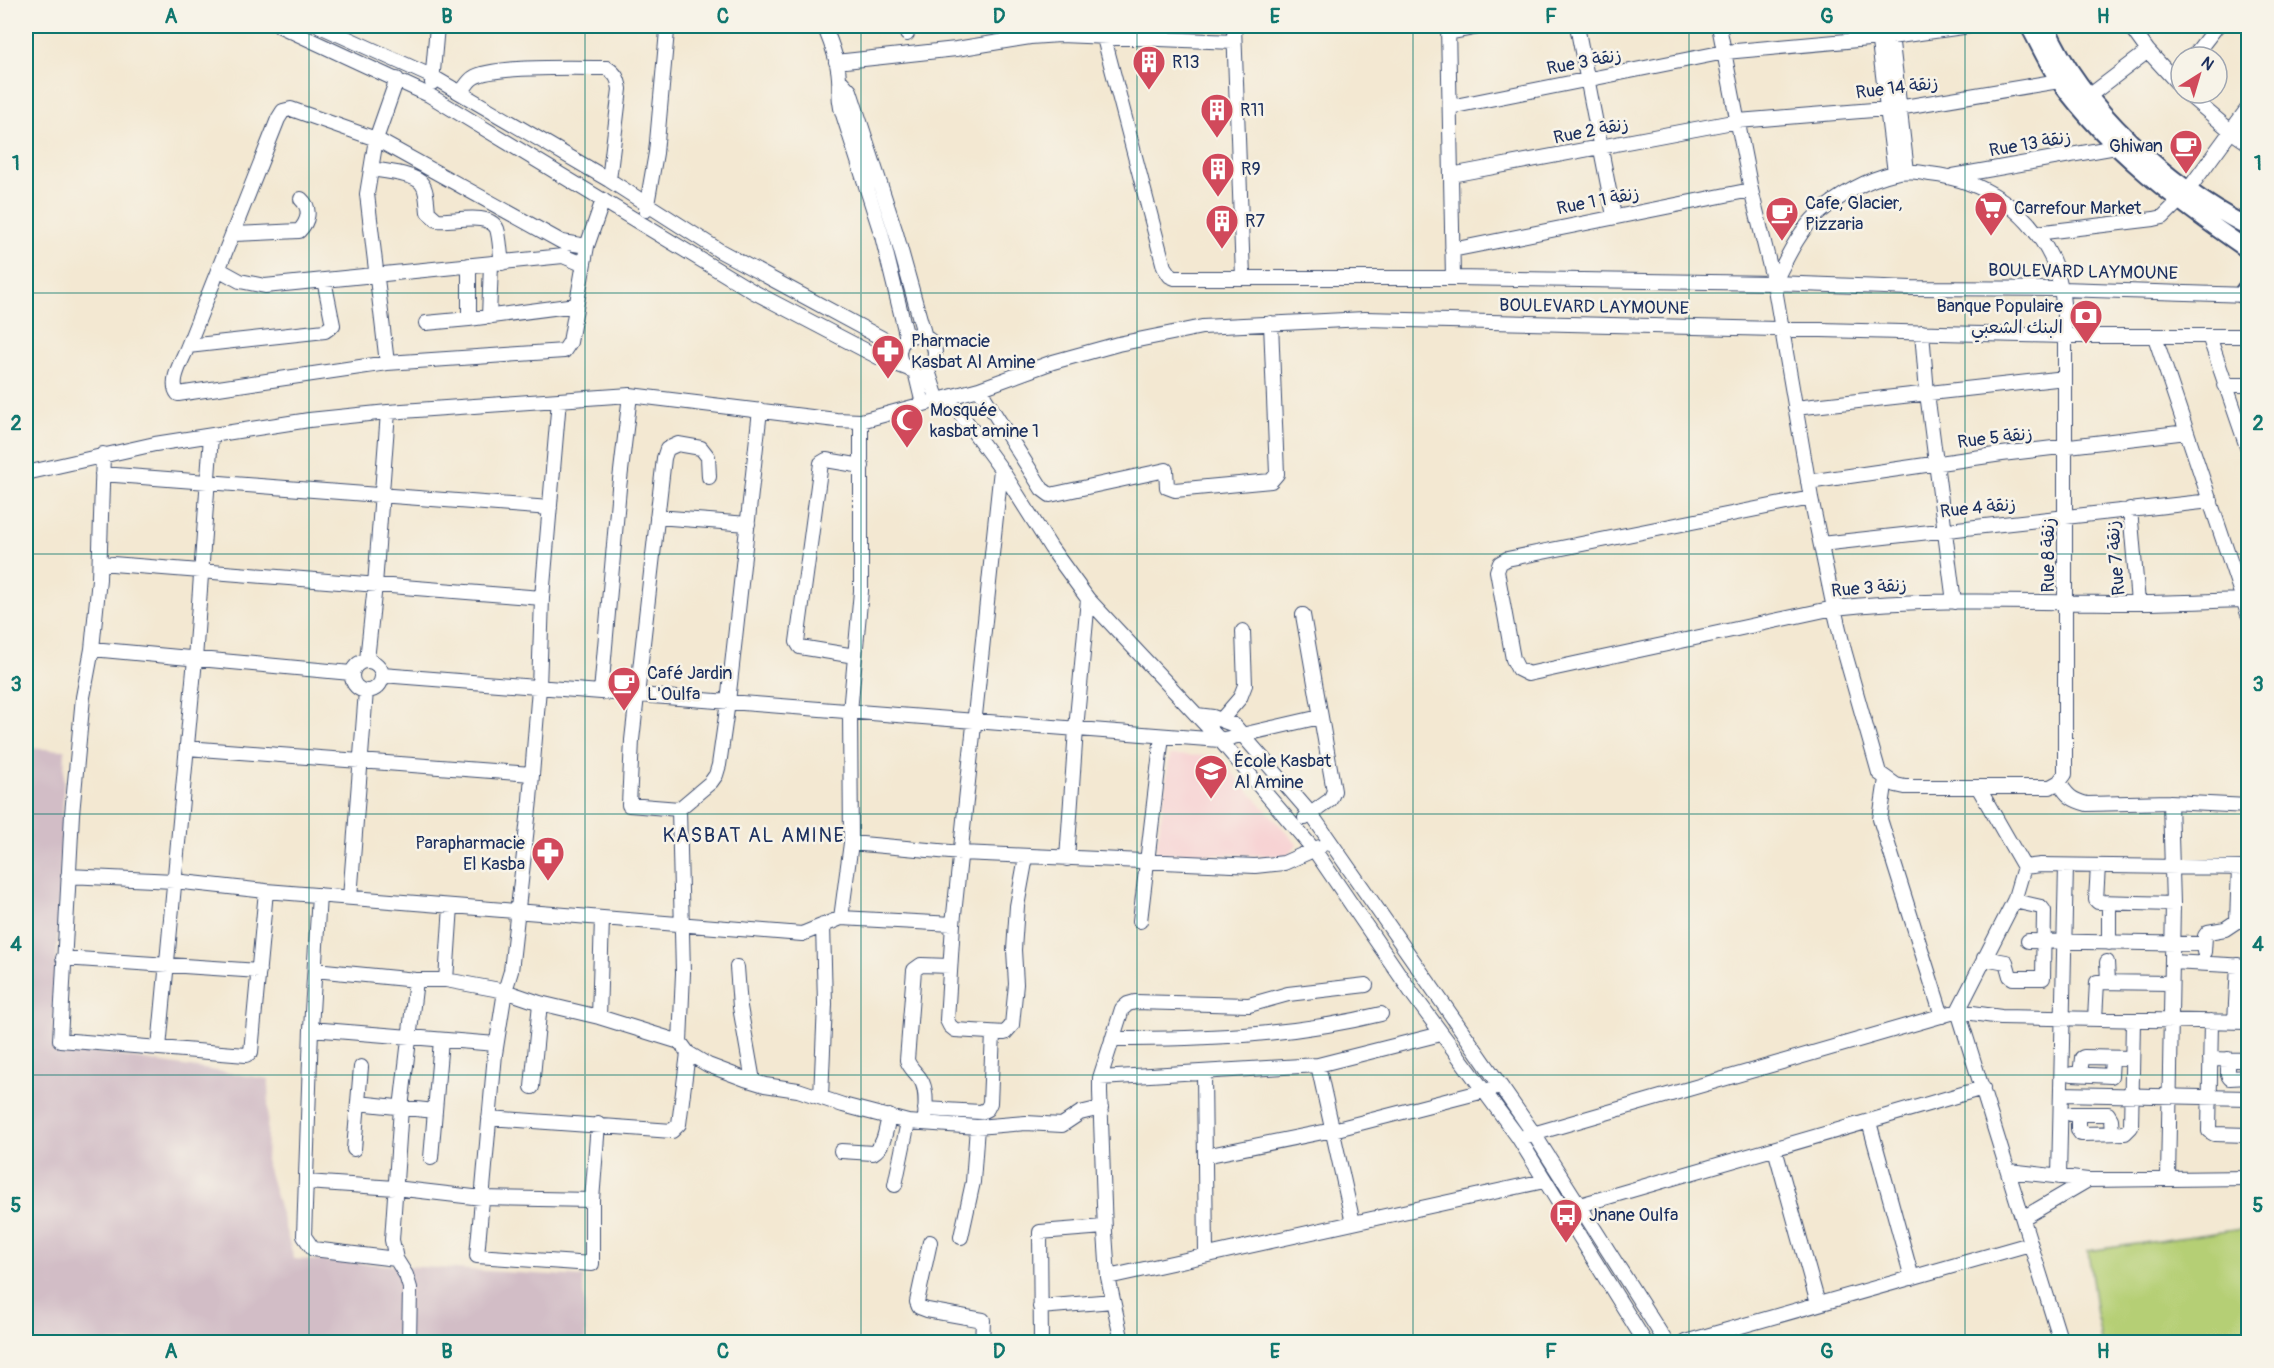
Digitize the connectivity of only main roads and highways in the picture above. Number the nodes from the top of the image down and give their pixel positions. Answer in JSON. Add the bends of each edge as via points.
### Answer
{"nodes":[{"id":1,"x":2029,"y":26,"type":"edge"},
{"id":2,"x":2046,"y":26,"type":"edge"},
{"id":3,"x":2183,"y":196,"type":"junction"},
{"id":4,"x":2248,"y":227,"type":"edge"},
{"id":5,"x":2248,"y":250,"type":"edge"}],
"edges":[{"from":1,"to":3,"type":"main road","via":[[2059,81],[2116,147],[2146,175]]},
{"from":2,"to":3,"type":"main road","via":[[2089,96]]},
{"from":3,"to":4,"type":"main road"},
{"from":3,"to":5,"type":"main road"}]}
